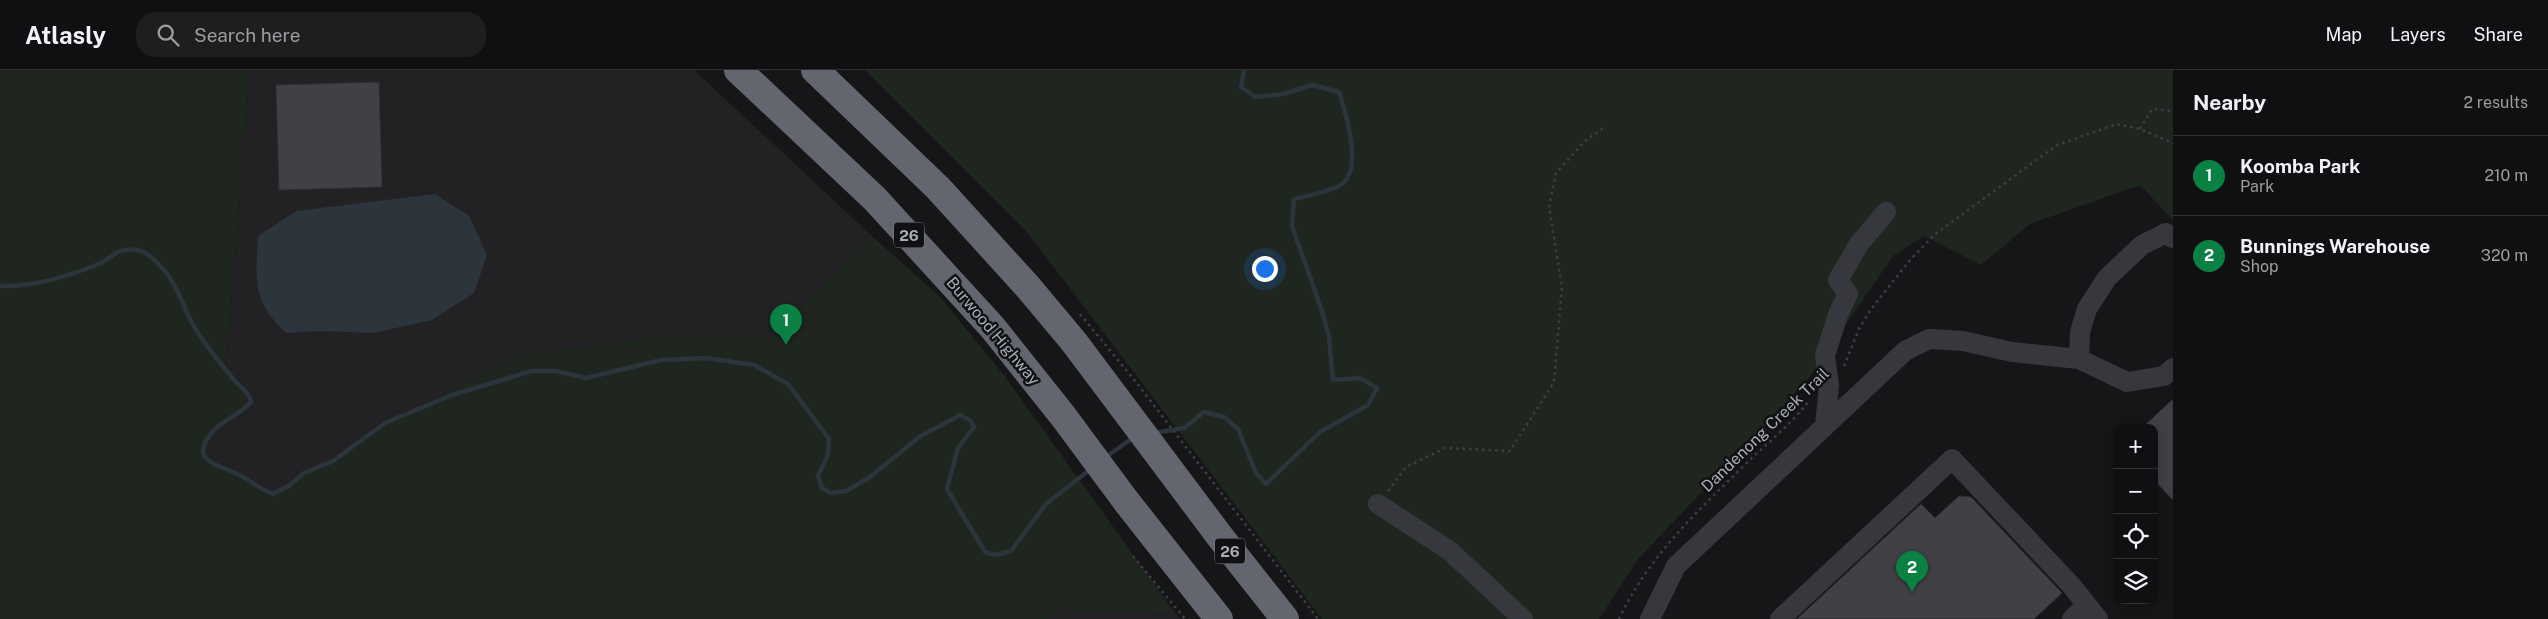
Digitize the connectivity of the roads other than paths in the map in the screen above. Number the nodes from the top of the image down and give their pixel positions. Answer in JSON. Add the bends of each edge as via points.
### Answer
{"nodes":[{"id":1,"x":738,"y":70,"type":"edge"},
{"id":2,"x":815,"y":70,"type":"edge"},
{"id":3,"x":1886,"y":212,"type":"dead end"},
{"id":4,"x":2173,"y":238,"type":"edge"},
{"id":5,"x":2078,"y":359,"type":"junction"},
{"id":6,"x":2173,"y":368,"type":"edge"},
{"id":7,"x":1825,"y":426,"type":"junction"},
{"id":8,"x":1378,"y":504,"type":"road end"},
{"id":9,"x":2085,"y":615,"type":"edge"},
{"id":10,"x":1219,"y":619,"type":"edge"},
{"id":11,"x":1285,"y":619,"type":"edge"},
{"id":12,"x":1523,"y":619,"type":"edge"},
{"id":13,"x":1650,"y":619,"type":"edge"},
{"id":14,"x":1780,"y":619,"type":"edge"}],
"edges":[{"from":1,"to":10,"type":"highway","name":"Burwood Highway","number":"26","via":[[868,192],[993,328]]},
{"from":2,"to":11,"type":"highway","number":"26","via":[[976,229],[1074,342]]},
{"from":3,"to":7,"type":"lane","via":[[1859,244],[1838,280],[1848,294],[1825,355],[1829,385]]},
{"from":4,"to":5,"type":"lane","via":[[2166,233],[2142,245],[2107,278],[2087,309],[2080,332]]},
{"from":5,"to":6,"type":"lane","via":[[2127,382],[2164,376]]},
{"from":5,"to":7,"type":"lane","via":[[2012,352],[1963,341],[1929,339],[1906,351]]},
{"from":7,"to":13,"type":"lane","via":[[1676,566]]},
{"from":8,"to":12,"type":"lane","via":[[1450,551]]},
{"from":9,"to":14,"type":"lane","via":[[2071,585],[1952,459]]}]}
